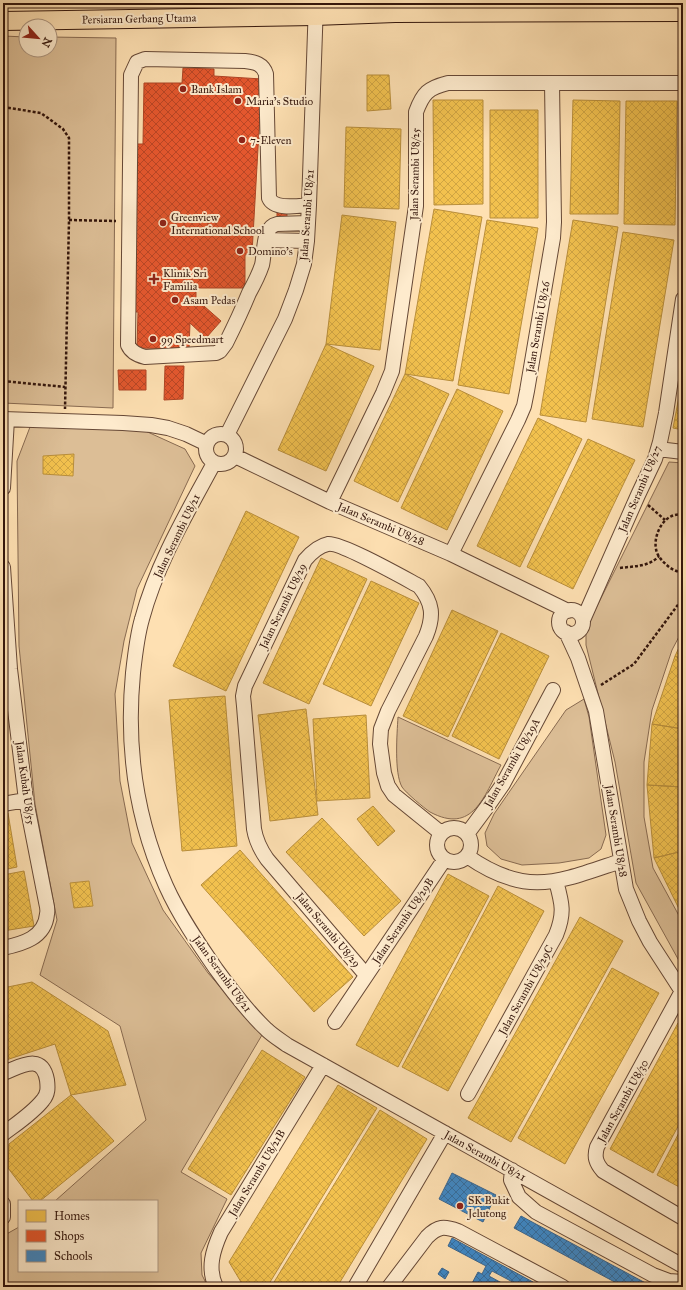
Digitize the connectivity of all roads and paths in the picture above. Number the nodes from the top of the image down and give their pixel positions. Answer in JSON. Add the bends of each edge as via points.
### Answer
{"nodes":[{"id":1,"x":316,"y":9,"type":"edge"},
{"id":2,"x":683,"y":12,"type":"edge"},
{"id":3,"x":3,"y":21,"type":"edge"},
{"id":4,"x":552,"y":83,"type":"junction"},
{"id":5,"x":683,"y":83,"type":"edge"},
{"id":6,"x":3,"y":107,"type":"edge"},
{"id":7,"x":309,"y":205,"type":"junction"},
{"id":8,"x":69,"y":220,"type":"junction"},
{"id":9,"x":130,"y":221,"type":"junction"},
{"id":10,"x":308,"y":223,"type":"junction"},
{"id":11,"x":266,"y":240,"type":"junction"},
{"id":12,"x":307,"y":241,"type":"junction"},
{"id":13,"x":683,"y":299,"type":"edge"},
{"id":14,"x":3,"y":381,"type":"edge"},
{"id":15,"x":66,"y":387,"type":"junction"},
{"id":16,"x":5,"y":419,"type":"edge"},
{"id":17,"x":66,"y":420,"type":"junction"},
{"id":18,"x":227,"y":435,"type":"junction"},
{"id":19,"x":207,"y":444,"type":"junction"},
{"id":20,"x":658,"y":449,"type":"junction"},
{"id":21,"x":683,"y":452,"type":"edge"},
{"id":22,"x":235,"y":456,"type":"junction"},
{"id":23,"x":214,"y":463,"type":"junction"},
{"id":24,"x":3,"y":488,"type":"edge"},
{"id":25,"x":638,"y":495,"type":"junction"},
{"id":26,"x":330,"y":502,"type":"junction"},
{"id":27,"x":683,"y":515,"type":"edge"},
{"id":28,"x":665,"y":520,"type":"junction"},
{"id":29,"x":451,"y":554,"type":"junction"},
{"id":30,"x":659,"y":556,"type":"junction"},
{"id":31,"x":3,"y":567,"type":"edge"},
{"id":32,"x":683,"y":573,"type":"edge"},
{"id":33,"x":602,"y":575,"type":"junction"},
{"id":34,"x":527,"y":590,"type":"junction"},
{"id":35,"x":683,"y":598,"type":"edge"},
{"id":36,"x":570,"y":610,"type":"junction"},
{"id":37,"x":582,"y":625,"type":"junction"},
{"id":38,"x":563,"y":627,"type":"junction"},
{"id":39,"x":578,"y":658,"type":"junction"},
{"id":40,"x":6,"y":669,"type":"edge"},
{"id":41,"x":553,"y":690,"type":"dead end"},
{"id":42,"x":589,"y":691,"type":"junction"},
{"id":43,"x":26,"y":800,"type":"junction"},
{"id":44,"x":3,"y":804,"type":"edge"},
{"id":45,"x":441,"y":833,"type":"junction"},
{"id":46,"x":467,"y":834,"type":"junction"},
{"id":47,"x":467,"y":856,"type":"junction"},
{"id":48,"x":444,"y":860,"type":"junction"},
{"id":49,"x":621,"y":861,"type":"junction"},
{"id":50,"x":556,"y":881,"type":"junction"},
{"id":51,"x":3,"y":948,"type":"edge"},
{"id":52,"x":366,"y":975,"type":"junction"},
{"id":53,"x":682,"y":992,"type":"edge"},
{"id":54,"x":335,"y":1022,"type":"dead end"},
{"id":55,"x":323,"y":1065,"type":"junction"},
{"id":56,"x":3,"y":1073,"type":"edge"},
{"id":57,"x":468,"y":1094,"type":"dead end"},
{"id":58,"x":445,"y":1133,"type":"junction"},
{"id":59,"x":3,"y":1134,"type":"edge"},
{"id":60,"x":512,"y":1170,"type":"junction"},
{"id":61,"x":3,"y":1204,"type":"edge"},
{"id":62,"x":3,"y":1217,"type":"edge"},
{"id":63,"x":683,"y":1218,"type":"edge"},
{"id":64,"x":683,"y":1266,"type":"edge"},
{"id":65,"x":683,"y":1282,"type":"edge"},
{"id":66,"x":216,"y":1287,"type":"edge"},
{"id":67,"x":355,"y":1287,"type":"edge"},
{"id":68,"x":389,"y":1287,"type":"edge"},
{"id":69,"x":563,"y":1287,"type":"edge"}],
"edges":[{"from":1,"to":2,"type":"main road","name":"Persiaran Gerbang Utama","via":[[394,13]]},
{"from":1,"to":3,"type":"main road","name":"Persiaran Gerbang Utama"},
{"from":1,"to":7,"type":"street","name":"Jalan Serambi U8/21"},
{"from":4,"to":5,"type":"street","name":"Jalan Serambi U8/25"},
{"from":4,"to":26,"type":"street","name":"Jalan Serambi U8/25","via":[[448,84],[435,86],[426,92],[421,100],[416,112],[416,206],[392,371]]},
{"from":4,"to":29,"type":"street","name":"Jalan Serambi U8/26","via":[[553,238],[527,391],[518,420]]},
{"from":6,"to":8,"type":"path","via":[[41,113],[63,128],[69,138]]},
{"from":7,"to":9,"type":"street","via":[[277,206],[270,202],[266,74],[261,65],[245,61],[145,59],[137,62],[131,75]]},
{"from":7,"to":10,"type":"street","name":"Jalan Serambi U8/21"},
{"from":8,"to":9,"type":"path"},
{"from":8,"to":15,"type":"path"},
{"from":9,"to":11,"type":"street","via":[[128,345],[139,356],[220,351],[258,274]]},
{"from":10,"to":11,"type":"street","via":[[273,225],[267,232]]},
{"from":10,"to":12,"type":"street","name":"Jalan Serambi U8/21"},
{"from":11,"to":12,"type":"street"},
{"from":12,"to":18,"type":"street","name":"Jalan Serambi U8/21","via":[[304,264],[285,319]]},
{"from":13,"to":20,"type":"street","name":"Jalan Serambi U8/27"},
{"from":14,"to":15,"type":"path"},
{"from":15,"to":17,"type":"path"},
{"from":16,"to":17,"type":"street"},
{"from":16,"to":24,"type":"street"},
{"from":17,"to":19,"type":"street","via":[[151,425],[186,434]]},
{"from":18,"to":19,"type":"street","via":[[217,434]]},
{"from":18,"to":22,"type":"street","via":[[234,442]]},
{"from":19,"to":23,"type":"street","via":[[207,455]]},
{"from":20,"to":21,"type":"street"},
{"from":20,"to":25,"type":"street","name":"Jalan Serambi U8/27"},
{"from":22,"to":23,"type":"street","via":[[228,463]]},
{"from":22,"to":26,"type":"street","name":"Jalan Serambi U8/28"},
{"from":23,"to":55,"type":"street","name":"Jalan Serambi U8/21","via":[[164,557],[142,620],[131,698],[131,740],[140,810],[166,886],[206,955],[237,997],[268,1031]]},
{"from":25,"to":28,"type":"path"},
{"from":25,"to":33,"type":"street","name":"Jalan Serambi U8/27"},
{"from":26,"to":29,"type":"street","name":"Jalan Serambi U8/28"},
{"from":27,"to":28,"type":"path","via":[[671,516]]},
{"from":28,"to":30,"type":"path","via":[[656,535],[656,550]]},
{"from":29,"to":34,"type":"street","name":"Jalan Serambi U8/28"},
{"from":30,"to":32,"type":"path","via":[[672,569]]},
{"from":30,"to":33,"type":"path","via":[[654,562]]},
{"from":31,"to":40,"type":"street","name":"Jalan Kubah U8/55"},
{"from":33,"to":36,"type":"street","name":"Jalan Serambi U8/27"},
{"from":33,"to":37,"type":"street","name":"Jalan Serambi U8/27"},
{"from":34,"to":36,"type":"street","name":"Jalan Serambi U8/28"},
{"from":34,"to":38,"type":"street","name":"Jalan Serambi U8/28"},
{"from":35,"to":42,"type":"path","via":[[634,664]]},
{"from":36,"to":37,"type":"street","via":[[578,612]]},
{"from":36,"to":38,"type":"street","via":[[562,615]]},
{"from":37,"to":38,"type":"street","via":[[574,633]]},
{"from":37,"to":39,"type":"street","name":"Jalan Serambi U8/28"},
{"from":38,"to":39,"type":"street","name":"Jalan Serambi U8/28"},
{"from":39,"to":42,"type":"street","name":"Jalan Serambi U8/28"},
{"from":40,"to":43,"type":"street","name":"Jalan Kubah U8/55"},
{"from":41,"to":46,"type":"street","name":"Jalan Serambi U8/29A","via":[[503,784]]},
{"from":42,"to":49,"type":"street","name":"Jalan Serambi U8/28","via":[[596,711]]},
{"from":43,"to":44,"type":"street"},
{"from":43,"to":51,"type":"street","name":"Jalan Kubah U8/55","via":[[47,915],[44,926],[37,935],[27,942]]},
{"from":45,"to":46,"type":"street","via":[[451,828]]},
{"from":45,"to":48,"type":"street","via":[[436,848]]},
{"from":45,"to":52,"type":"street","name":"Jalan Serambi U8/29","via":[[394,795],[384,773],[380,744],[381,729],[388,711],[430,624],[430,604],[426,594],[414,583],[343,547],[328,544],[320,547],[305,560],[245,686],[243,696],[255,839],[267,859]]},
{"from":46,"to":47,"type":"street","via":[[471,842]]},
{"from":47,"to":48,"type":"street","via":[[459,862]]},
{"from":47,"to":50,"type":"street","via":[[484,868],[511,880],[541,883]]},
{"from":48,"to":52,"type":"street","name":"Jalan Serambi U8/29B"},
{"from":49,"to":50,"type":"street"},
{"from":49,"to":53,"type":"street","name":"Jalan Serambi U8/28","via":[[626,889],[639,921]]},
{"from":50,"to":57,"type":"street","name":"Jalan Serambi U8/29C","via":[[562,914],[556,935]]},
{"from":52,"to":54,"type":"street","name":"Jalan Serambi U8/29B"},
{"from":53,"to":63,"type":"street","name":"Jalan Serambi U8/30","via":[[595,1154],[598,1166],[603,1171]]},
{"from":55,"to":58,"type":"street","name":"Jalan Serambi U8/21"},
{"from":55,"to":66,"type":"street","name":"Jalan Serambi U8/21B","via":[[221,1232],[210,1264]]},
{"from":56,"to":59,"type":"street","via":[[35,1063],[44,1070],[48,1086],[48,1093],[41,1103]]},
{"from":58,"to":60,"type":"street","name":"Jalan Serambi U8/21"},
{"from":58,"to":67,"type":"street"},
{"from":60,"to":64,"type":"street","name":"Jalan Serambi U8/21"},
{"from":60,"to":65,"type":"street","via":[[511,1180],[519,1197],[536,1212],[654,1275],[669,1281]]},
{"from":61,"to":62,"type":"street"},
{"from":68,"to":69,"type":"street","via":[[427,1237],[442,1227],[458,1231]]}]}
